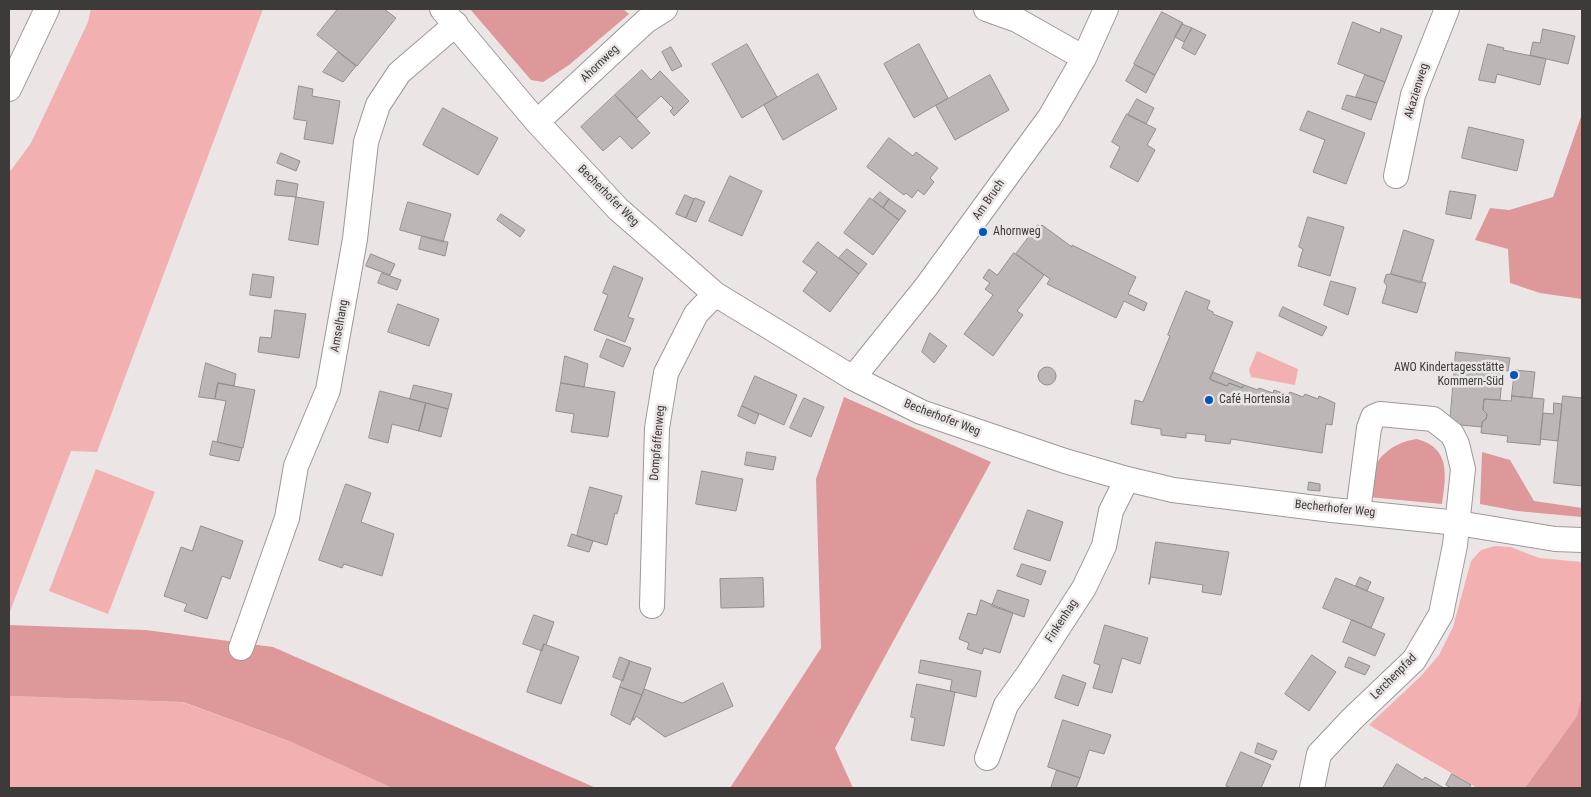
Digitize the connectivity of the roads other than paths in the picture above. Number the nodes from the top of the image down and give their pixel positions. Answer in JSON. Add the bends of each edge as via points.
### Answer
{"nodes":[{"id":1,"x":46,"y":9,"type":"edge"},
{"id":2,"x":666,"y":9,"type":"edge"},
{"id":3,"x":986,"y":9,"type":"edge"},
{"id":4,"x":1106,"y":9,"type":"edge"},
{"id":5,"x":1447,"y":9,"type":"edge"},
{"id":6,"x":449,"y":17,"type":"edge"},
{"id":7,"x":1084,"y":58,"type":"junction"},
{"id":8,"x":9,"y":89,"type":"edge"},
{"id":9,"x":537,"y":122,"type":"junction"},
{"id":10,"x":1396,"y":176,"type":"dead end"},
{"id":11,"x":715,"y":294,"type":"junction"},
{"id":12,"x":853,"y":378,"type":"junction"},
{"id":13,"x":1127,"y":479,"type":"junction"},
{"id":14,"x":1358,"y":512,"type":"junction"},
{"id":15,"x":1458,"y":523,"type":"junction"},
{"id":16,"x":1582,"y":540,"type":"edge"},
{"id":17,"x":652,"y":606,"type":"dead end"},
{"id":18,"x":241,"y":648,"type":"dead end"},
{"id":19,"x":987,"y":758,"type":"dead end"},
{"id":20,"x":1312,"y":788,"type":"edge"}],
"edges":[{"from":1,"to":8,"type":"street"},
{"from":2,"to":9,"type":"street","name":"Ahornweg","via":[[646,21]]},
{"from":3,"to":7,"type":"street","via":[[1017,20]]},
{"from":4,"to":7,"type":"street","name":"Am Bruch"},
{"from":5,"to":10,"type":"street","name":"Akazienweg","via":[[1413,95]]},
{"from":6,"to":9,"type":"street","name":"Becherhofer Weg"},
{"from":6,"to":18,"type":"street","name":"Amselhang","via":[[399,74],[378,105],[366,142],[355,239],[328,390],[296,466],[287,518]]},
{"from":7,"to":12,"type":"street","name":"Am Bruch","via":[[1050,117],[926,287]]},
{"from":9,"to":11,"type":"street","name":"Becherhofer Weg","via":[[618,209]]},
{"from":11,"to":12,"type":"street","name":"Becherhofer Weg"},
{"from":11,"to":17,"type":"street","name":"Dompfaffenweg","via":[[696,314],[666,373],[657,428]]},
{"from":12,"to":13,"type":"street","name":"Becherhofer Weg","via":[[921,412]]},
{"from":13,"to":14,"type":"street","name":"Becherhofer Weg","via":[[1173,490]]},
{"from":13,"to":19,"type":"street","name":"Finkenhag","via":[[1111,511],[1104,546],[1084,588],[1006,705]]},
{"from":14,"to":15,"type":"street","name":"Becherhofer Weg"},
{"from":14,"to":15,"type":"street","name":"Lerchenpfad","via":[[1373,417],[1380,414],[1419,417],[1433,419],[1452,434],[1457,444],[1464,469]]},
{"from":15,"to":16,"type":"street","name":"Becherhofer Weg","via":[[1555,539]]},
{"from":15,"to":20,"type":"street","name":"Lerchenpfad","via":[[1441,614],[1414,660],[1319,754]]}]}
